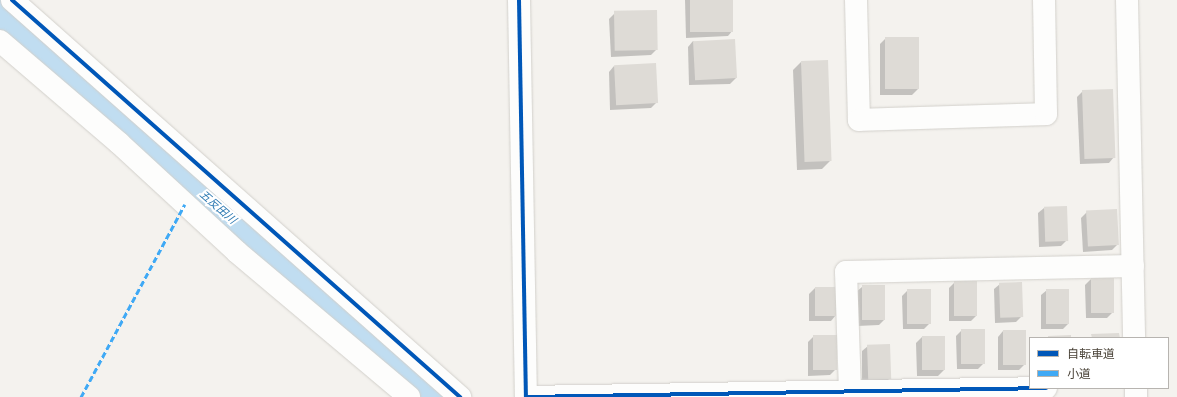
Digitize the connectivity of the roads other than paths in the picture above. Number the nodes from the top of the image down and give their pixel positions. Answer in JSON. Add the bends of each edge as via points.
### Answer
{"nodes":[{"id":1,"x":12,"y":0,"type":"edge"},
{"id":2,"x":519,"y":0,"type":"edge"},
{"id":3,"x":856,"y":0,"type":"edge"},
{"id":4,"x":1044,"y":0,"type":"edge"},
{"id":5,"x":1127,"y":0,"type":"edge"},
{"id":6,"x":0,"y":41,"type":"edge"},
{"id":7,"x":1133,"y":266,"type":"junction"},
{"id":8,"x":1134,"y":337,"type":"edge"},
{"id":9,"x":1029,"y":388,"type":"edge"},
{"id":10,"x":850,"y":392,"type":"junction"},
{"id":11,"x":409,"y":397,"type":"edge"},
{"id":12,"x":460,"y":397,"type":"edge"}],
"edges":[{"from":1,"to":12,"type":"street"},
{"from":2,"to":10,"type":"street","via":[[526,397]]},
{"from":3,"to":4,"type":"street","via":[[858,120],[1046,114]]},
{"from":5,"to":7,"type":"street"},
{"from":6,"to":11,"type":"street","via":[[119,143],[237,252]]},
{"from":7,"to":8,"type":"street"},
{"from":7,"to":10,"type":"street","via":[[846,272]]},
{"from":9,"to":10,"type":"street"}]}
